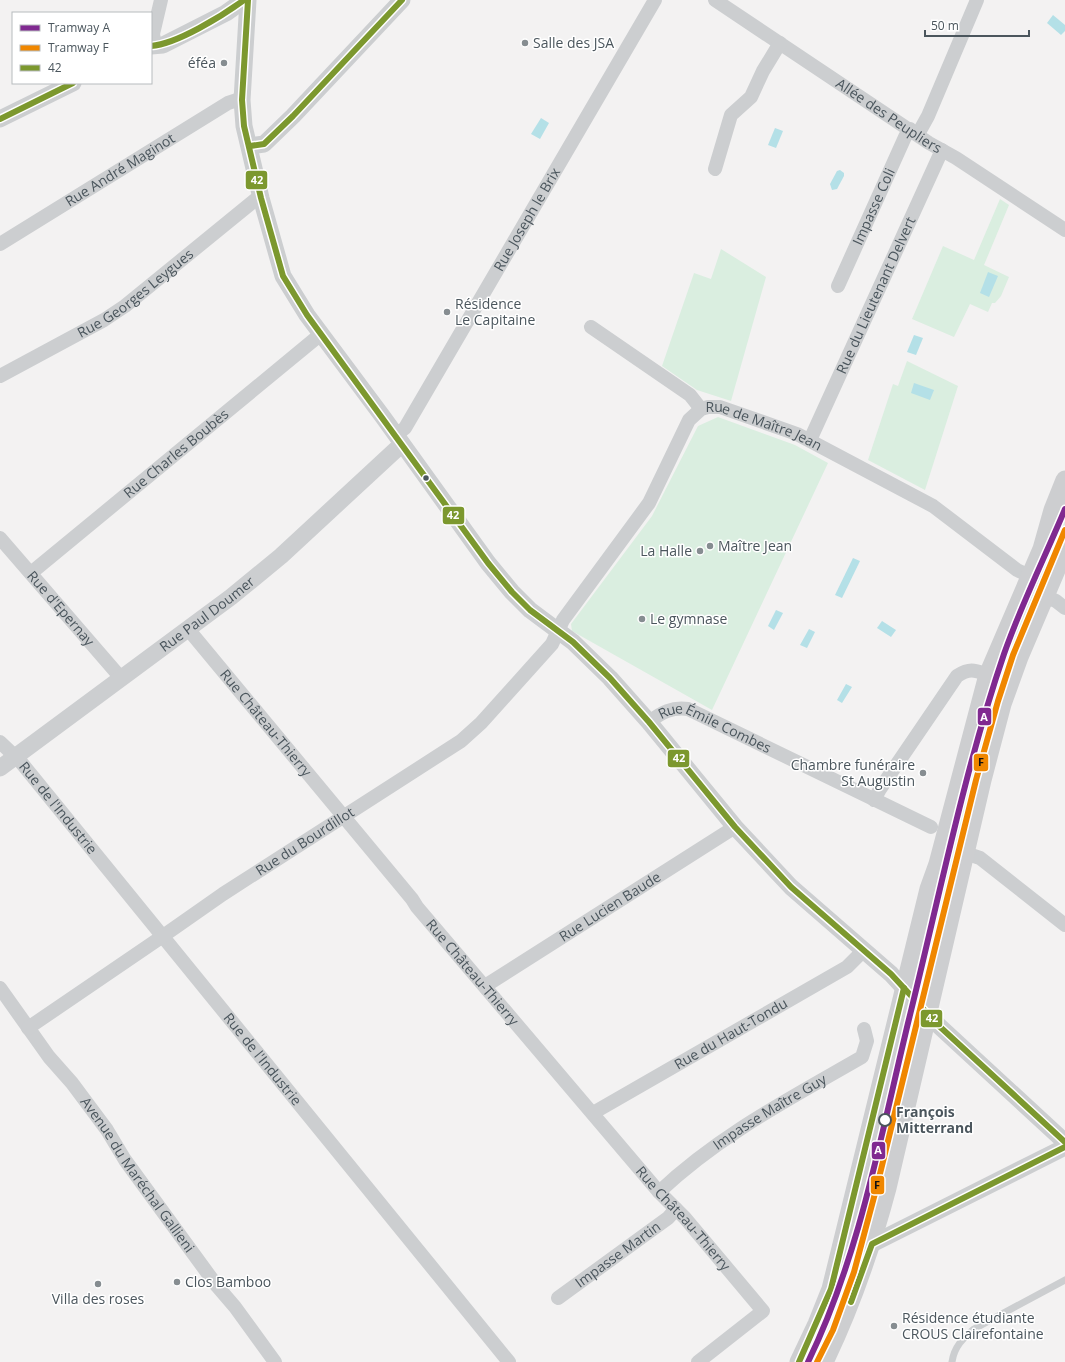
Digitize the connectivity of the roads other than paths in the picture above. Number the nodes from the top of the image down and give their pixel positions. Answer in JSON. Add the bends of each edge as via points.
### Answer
{"nodes":[{"id":1,"x":161,"y":0,"type":"edge"},
{"id":2,"x":244,"y":0,"type":"edge"},
{"id":3,"x":248,"y":0,"type":"edge"},
{"id":4,"x":402,"y":0,"type":"edge"},
{"id":5,"x":654,"y":0,"type":"edge"},
{"id":6,"x":715,"y":0,"type":"edge"},
{"id":7,"x":977,"y":0,"type":"edge"},
{"id":8,"x":732,"y":5,"type":"edge"},
{"id":9,"x":780,"y":43,"type":"junction"},
{"id":10,"x":153,"y":46,"type":"edge"},
{"id":11,"x":71,"y":84,"type":"edge"},
{"id":12,"x":242,"y":100,"type":"junction"},
{"id":13,"x":0,"y":120,"type":"edge"},
{"id":14,"x":914,"y":132,"type":"junction"},
{"id":15,"x":250,"y":146,"type":"junction"},
{"id":16,"x":942,"y":150,"type":"junction"},
{"id":17,"x":715,"y":169,"type":"dead end"},
{"id":18,"x":261,"y":198,"type":"junction"},
{"id":19,"x":1065,"y":230,"type":"edge"},
{"id":20,"x":0,"y":244,"type":"edge"},
{"id":21,"x":838,"y":286,"type":"dead end"},
{"id":22,"x":591,"y":327,"type":"dead end"},
{"id":23,"x":321,"y":334,"type":"junction"},
{"id":24,"x":0,"y":376,"type":"edge"},
{"id":25,"x":701,"y":409,"type":"junction"},
{"id":26,"x":399,"y":439,"type":"junction"},
{"id":27,"x":810,"y":440,"type":"junction"},
{"id":28,"x":1065,"y":480,"type":"edge"},
{"id":29,"x":0,"y":538,"type":"edge"},
{"id":30,"x":1065,"y":549,"type":"edge"},
{"id":31,"x":31,"y":573,"type":"junction"},
{"id":32,"x":1030,"y":576,"type":"junction"},
{"id":33,"x":1044,"y":596,"type":"junction"},
{"id":34,"x":1065,"y":608,"type":"edge"},
{"id":35,"x":188,"y":629,"type":"junction"},
{"id":36,"x":558,"y":631,"type":"junction"},
{"id":37,"x":988,"y":675,"type":"junction"},
{"id":38,"x":121,"y":678,"type":"junction"},
{"id":39,"x":649,"y":722,"type":"junction"},
{"id":40,"x":0,"y":742,"type":"edge"},
{"id":41,"x":15,"y":757,"type":"junction"},
{"id":42,"x":0,"y":768,"type":"edge"},
{"id":43,"x":874,"y":800,"type":"junction"},
{"id":44,"x":343,"y":816,"type":"junction"},
{"id":45,"x":735,"y":826,"type":"junction"},
{"id":46,"x":930,"y":827,"type":"dead end"},
{"id":47,"x":965,"y":853,"type":"junction"},
{"id":48,"x":1065,"y":926,"type":"edge"},
{"id":49,"x":163,"y":936,"type":"junction"},
{"id":50,"x":864,"y":950,"type":"junction"},
{"id":51,"x":485,"y":986,"type":"junction"},
{"id":52,"x":0,"y":988,"type":"edge"},
{"id":53,"x":904,"y":988,"type":"junction"},
{"id":54,"x":929,"y":1016,"type":"junction"},
{"id":55,"x":28,"y":1028,"type":"junction"},
{"id":56,"x":864,"y":1029,"type":"dead end"},
{"id":57,"x":593,"y":1113,"type":"junction"},
{"id":58,"x":1065,"y":1142,"type":"edge"},
{"id":59,"x":1065,"y":1147,"type":"edge"},
{"id":60,"x":659,"y":1192,"type":"junction"},
{"id":61,"x":676,"y":1209,"type":"junction"},
{"id":62,"x":872,"y":1244,"type":"junction"},
{"id":63,"x":837,"y":1268,"type":"junction"},
{"id":64,"x":1065,"y":1280,"type":"edge"},
{"id":65,"x":558,"y":1298,"type":"dead end"},
{"id":66,"x":275,"y":1362,"type":"edge"},
{"id":67,"x":509,"y":1362,"type":"edge"},
{"id":68,"x":698,"y":1362,"type":"edge"},
{"id":69,"x":799,"y":1362,"type":"edge"},
{"id":70,"x":824,"y":1362,"type":"edge"},
{"id":71,"x":952,"y":1362,"type":"edge"}],
"edges":[{"from":1,"to":10,"type":"street","via":[[153,34]]},
{"from":2,"to":10,"type":"street","via":[[226,13],[162,45]]},
{"from":3,"to":12,"type":"street","name":"Rue Émile Combes"},
{"from":4,"to":15,"type":"street","via":[[264,144]]},
{"from":5,"to":26,"type":"street","name":"Rue Joseph le Brix"},
{"from":6,"to":8,"type":"street","name":"Allée des Peupliers"},
{"from":7,"to":14,"type":"street","name":"Impasse Coli","via":[[928,116]]},
{"from":8,"to":9,"type":"street","name":"Allée des Peupliers"},
{"from":9,"to":14,"type":"street","name":"Allée des Peupliers"},
{"from":9,"to":17,"type":"street","via":[[762,71],[751,97],[731,115]]},
{"from":11,"to":13,"type":"street"},
{"from":12,"to":15,"type":"street","name":"Rue Émile Combes","via":[[244,126]]},
{"from":12,"to":20,"type":"street","name":"Rue André Maginot","via":[[228,103]]},
{"from":14,"to":16,"type":"street","name":"Allée des Peupliers"},
{"from":14,"to":21,"type":"street","name":"Impasse Coli","via":[[905,137]]},
{"from":15,"to":18,"type":"street","name":"Rue Émile Combes"},
{"from":16,"to":19,"type":"street","name":"Allée des Peupliers"},
{"from":16,"to":27,"type":"street","name":"Rue du Lieutenant Delvert"},
{"from":18,"to":23,"type":"street","name":"Rue Émile Combes","via":[[283,276]]},
{"from":18,"to":24,"type":"street","name":"Rue Georges Leygues","via":[[255,200],[125,306]]},
{"from":22,"to":25,"type":"street","via":[[690,395]]},
{"from":23,"to":26,"type":"street","name":"Rue Émile Combes"},
{"from":23,"to":31,"type":"street","name":"Rue Charles Boubès"},
{"from":25,"to":27,"type":"street","name":"Rue de Maître Jean","via":[[720,407]]},
{"from":25,"to":36,"type":"street","name":"Rue de Maître Jean","via":[[689,420],[649,503],[563,620]]},
{"from":26,"to":35,"type":"street","name":"Rue Paul Doumer","via":[[281,556]]},
{"from":26,"to":36,"type":"street","name":"Rue Émile Combes","via":[[488,563],[512,592],[530,610]]},
{"from":27,"to":32,"type":"street","name":"Rue de Maître Jean","via":[[934,506],[1017,570]]},
{"from":28,"to":32,"type":"main road","via":[[1052,510],[1042,549]]},
{"from":29,"to":31,"type":"street","name":"Rue d'Epernay"},
{"from":30,"to":33,"type":"main road"},
{"from":31,"to":38,"type":"street","name":"Rue d'Epernay"},
{"from":32,"to":37,"type":"main road"},
{"from":33,"to":34,"type":"street"},
{"from":33,"to":47,"type":"main road","via":[[1002,704]]},
{"from":35,"to":38,"type":"street","name":"Rue Paul Doumer"},
{"from":35,"to":44,"type":"street","name":"Rue Château-Thierry"},
{"from":36,"to":39,"type":"street","name":"Rue Émile Combes","via":[[610,678]]},
{"from":36,"to":44,"type":"street","name":"Rue du Bourdillot","via":[[552,644],[481,723],[460,741]]},
{"from":37,"to":43,"type":"street","via":[[976,670],[966,671],[957,676]]},
{"from":37,"to":53,"type":"main road"},
{"from":38,"to":41,"type":"street","name":"Rue Paul Doumer"},
{"from":39,"to":43,"type":"street","name":"Rue Émile Combes","via":[[667,710],[688,709]]},
{"from":39,"to":45,"type":"street"},
{"from":40,"to":41,"type":"street","name":"Rue de l'Industrie"},
{"from":41,"to":42,"type":"street","name":"Rue Paul Doumer"},
{"from":41,"to":49,"type":"street","name":"Rue de l'Industrie"},
{"from":43,"to":46,"type":"street","name":"Rue Émile Combes"},
{"from":44,"to":49,"type":"street","name":"Rue du Bourdillot"},
{"from":44,"to":51,"type":"street","name":"Rue Château-Thierry"},
{"from":45,"to":50,"type":"street","via":[[791,887]]},
{"from":45,"to":51,"type":"street","name":"Rue Lucien Baude"},
{"from":47,"to":48,"type":"street","via":[[980,858]]},
{"from":47,"to":54,"type":"main road"},
{"from":49,"to":55,"type":"street","name":"Rue du Bourdillot"},
{"from":49,"to":67,"type":"street","name":"Rue de l'Industrie"},
{"from":50,"to":53,"type":"street"},
{"from":50,"to":57,"type":"street","name":"Rue du Haut-Tondu","via":[[847,967]]},
{"from":51,"to":57,"type":"street","name":"Rue Château-Thierry"},
{"from":52,"to":55,"type":"street","name":"Avenue du Maréchal Gallieni"},
{"from":53,"to":54,"type":"street"},
{"from":53,"to":63,"type":"main road"},
{"from":54,"to":58,"type":"street"},
{"from":54,"to":62,"type":"main road"},
{"from":55,"to":66,"type":"street","name":"Avenue du Maréchal Gallieni","via":[[103,1124],[125,1160]]},
{"from":56,"to":60,"type":"street","name":"Impasse Maître Guy","via":[[867,1041],[862,1057],[720,1141]]},
{"from":57,"to":60,"type":"street","name":"Rue Château-Thierry"},
{"from":59,"to":62,"type":"street"},
{"from":60,"to":61,"type":"street","name":"Rue Château-Thierry"},
{"from":61,"to":65,"type":"street","name":"Impasse Martin","via":[[668,1218]]},
{"from":61,"to":68,"type":"street","name":"Rue Château-Thierry","via":[[762,1311]]},
{"from":62,"to":63,"type":"street"},
{"from":62,"to":70,"type":"main road","via":[[839,1332]]},
{"from":63,"to":69,"type":"main road","via":[[825,1306]]},
{"from":64,"to":71,"type":"lane","via":[[974,1329],[955,1349]]}]}
